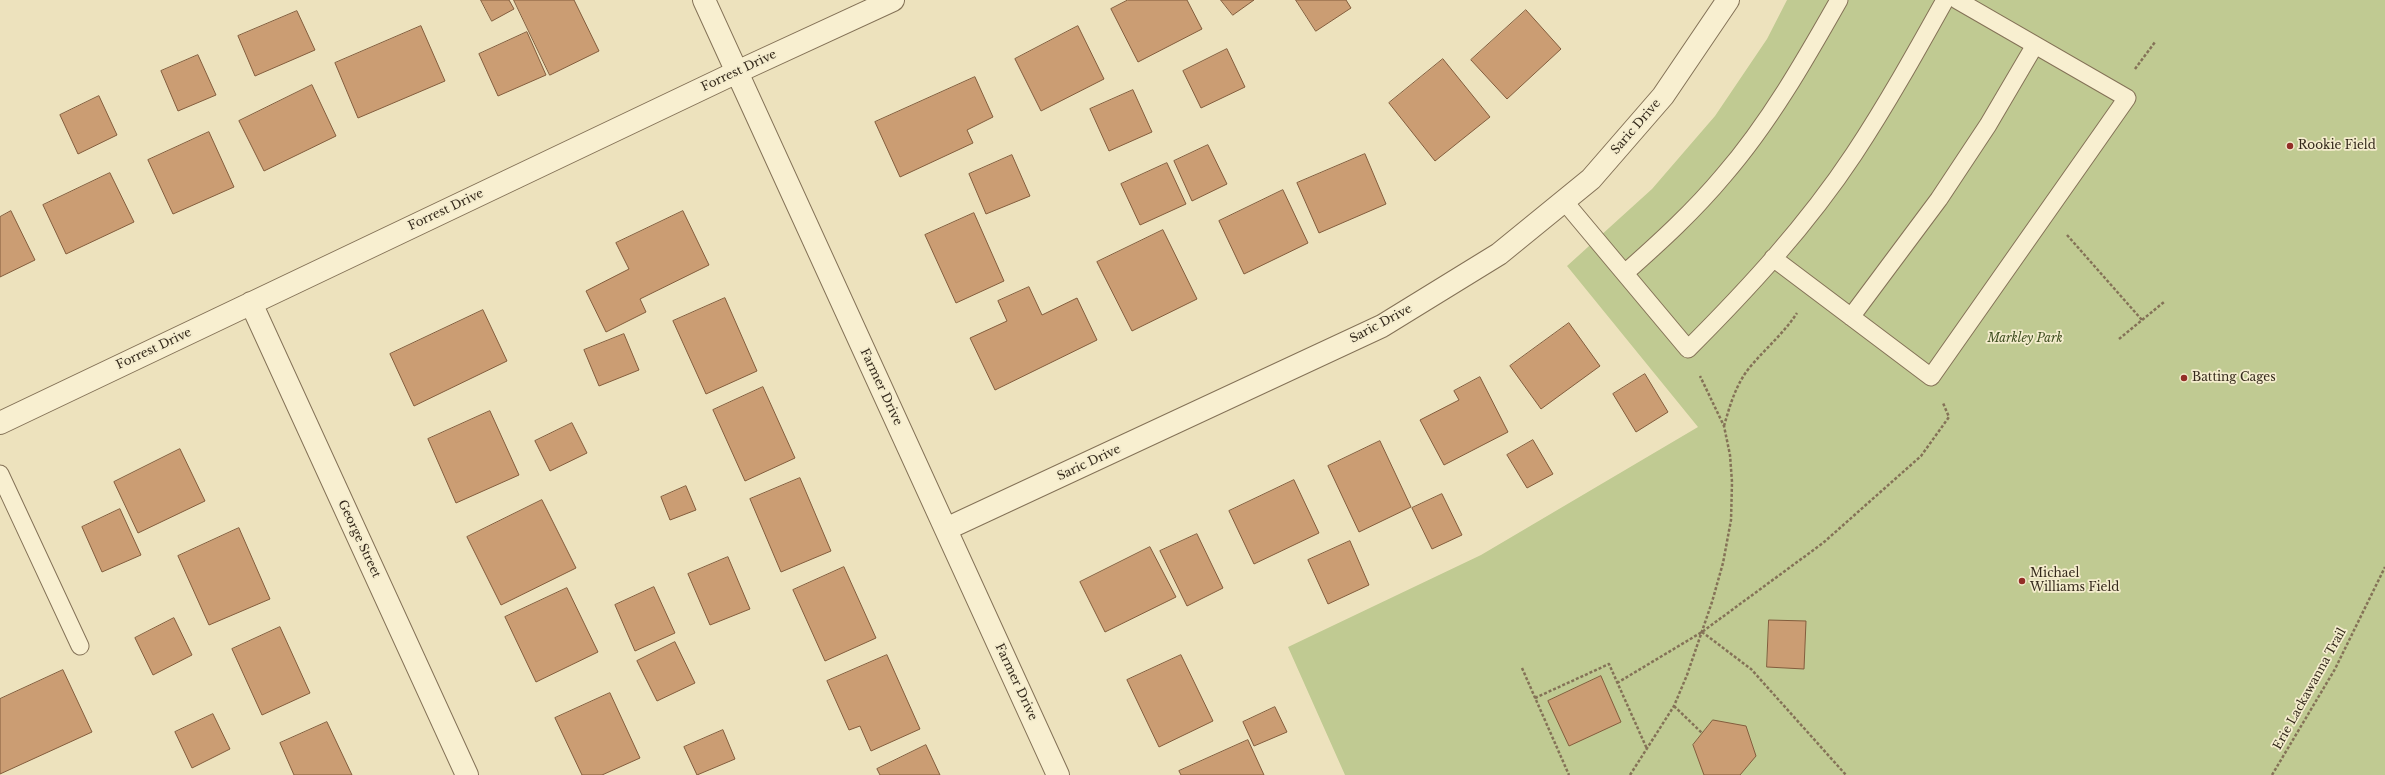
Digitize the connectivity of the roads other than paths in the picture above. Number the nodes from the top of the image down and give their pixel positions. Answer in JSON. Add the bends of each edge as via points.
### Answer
{"nodes":[{"id":1,"x":704,"y":0,"type":"edge"},
{"id":2,"x":894,"y":0,"type":"edge"},
{"id":3,"x":1728,"y":0,"type":"edge"},
{"id":4,"x":1839,"y":0,"type":"edge"},
{"id":5,"x":1945,"y":0,"type":"edge"},
{"id":6,"x":1957,"y":0,"type":"edge"},
{"id":7,"x":2035,"y":45,"type":"junction"},
{"id":8,"x":737,"y":72,"type":"junction"},
{"id":9,"x":1564,"y":201,"type":"junction"},
{"id":10,"x":1773,"y":258,"type":"junction"},
{"id":11,"x":1625,"y":273,"type":"junction"},
{"id":12,"x":251,"y":303,"type":"junction"},
{"id":13,"x":1851,"y":317,"type":"junction"},
{"id":14,"x":0,"y":422,"type":"edge"},
{"id":15,"x":0,"y":474,"type":"edge"},
{"id":16,"x":946,"y":529,"type":"junction"},
{"id":17,"x":80,"y":646,"type":"dead end"},
{"id":18,"x":466,"y":775,"type":"edge"},
{"id":19,"x":1058,"y":775,"type":"edge"}],
"edges":[{"from":1,"to":8,"type":"street","name":"Farmer Drive"},
{"from":2,"to":8,"type":"street","name":"Forrest Drive"},
{"from":3,"to":9,"type":"street","name":"Saric Drive","via":[[1664,96],[1591,179]]},
{"from":4,"to":11,"type":"lane","via":[[1765,120],[1725,175],[1678,226]]},
{"from":5,"to":10,"type":"lane","via":[[1854,155]]},
{"from":6,"to":7,"type":"lane"},
{"from":7,"to":13,"type":"lane","via":[[1939,199]]},
{"from":7,"to":13,"type":"lane","via":[[2127,98],[1931,377]]},
{"from":8,"to":12,"type":"street","name":"Forrest Drive"},
{"from":8,"to":16,"type":"street","name":"Farmer Drive"},
{"from":9,"to":11,"type":"lane"},
{"from":9,"to":16,"type":"street","name":"Saric Drive","via":[[1499,254],[1382,326]]},
{"from":10,"to":11,"type":"lane","via":[[1740,298],[1688,349]]},
{"from":10,"to":13,"type":"lane"},
{"from":12,"to":14,"type":"street","name":"Forrest Drive"},
{"from":12,"to":18,"type":"street","name":"George Street"},
{"from":15,"to":17,"type":"lane"},
{"from":16,"to":19,"type":"street","name":"Farmer Drive"}]}
